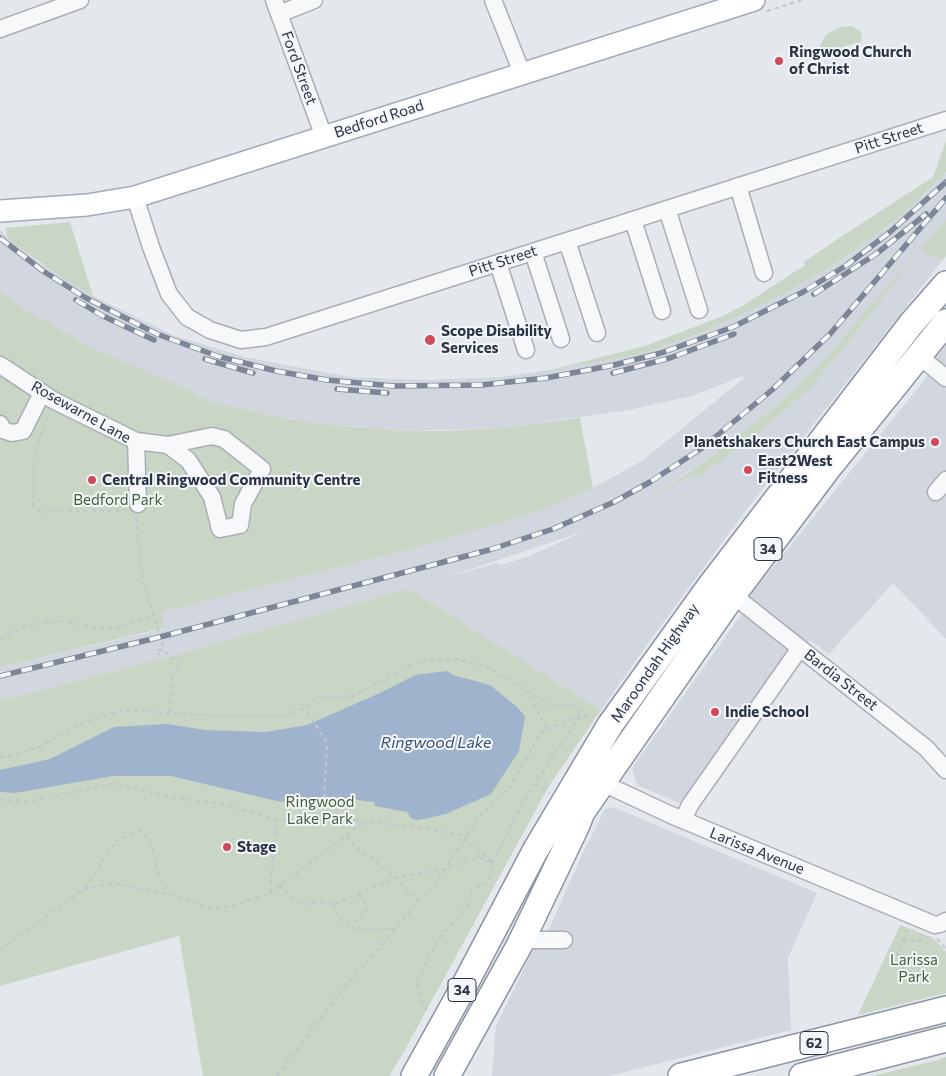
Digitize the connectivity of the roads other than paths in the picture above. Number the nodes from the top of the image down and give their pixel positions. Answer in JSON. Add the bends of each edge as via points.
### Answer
{"nodes":[{"id":1,"x":80,"y":0,"type":"edge"},
{"id":2,"x":314,"y":0,"type":"edge"},
{"id":3,"x":493,"y":0,"type":"edge"},
{"id":4,"x":754,"y":0,"type":"edge"},
{"id":5,"x":730,"y":4,"type":"edge"},
{"id":6,"x":276,"y":7,"type":"edge"},
{"id":7,"x":0,"y":29,"type":"edge"},
{"id":8,"x":522,"y":73,"type":"junction"},
{"id":9,"x":946,"y":120,"type":"edge"},
{"id":10,"x":324,"y":137,"type":"junction"},
{"id":11,"x":738,"y":186,"type":"junction"},
{"id":12,"x":135,"y":197,"type":"junction"},
{"id":13,"x":672,"y":207,"type":"junction"},
{"id":14,"x":0,"y":211,"type":"edge"},
{"id":15,"x":633,"y":220,"type":"junction"},
{"id":16,"x":571,"y":240,"type":"junction"},
{"id":17,"x":533,"y":252,"type":"junction"},
{"id":18,"x":498,"y":263,"type":"junction"},
{"id":19,"x":764,"y":273,"type":"dead end"},
{"id":20,"x":946,"y":284,"type":"edge"},
{"id":21,"x":705,"y":309,"type":"dead end"},
{"id":22,"x":662,"y":311,"type":"dead end"},
{"id":23,"x":946,"y":322,"type":"edge"},
{"id":24,"x":601,"y":332,"type":"dead end"},
{"id":25,"x":561,"y":339,"type":"dead end"},
{"id":26,"x":526,"y":350,"type":"dead end"},
{"id":27,"x":919,"y":356,"type":"junction"},
{"id":28,"x":0,"y":365,"type":"edge"},
{"id":29,"x":946,"y":378,"type":"edge"},
{"id":30,"x":48,"y":397,"type":"junction"},
{"id":31,"x":0,"y":424,"type":"edge"},
{"id":32,"x":837,"y":439,"type":"junction"},
{"id":33,"x":136,"y":442,"type":"junction"},
{"id":34,"x":168,"y":445,"type":"junction"},
{"id":35,"x":137,"y":507,"type":"road end"},
{"id":36,"x":732,"y":595,"type":"junction"},
{"id":37,"x":800,"y":648,"type":"junction"},
{"id":38,"x":946,"y":770,"type":"edge"},
{"id":39,"x":592,"y":778,"type":"junction"},
{"id":40,"x":683,"y":820,"type":"junction"},
{"id":41,"x":507,"y":903,"type":"junction"},
{"id":42,"x":534,"y":914,"type":"junction"},
{"id":43,"x":938,"y":927,"type":"edge"},
{"id":44,"x":519,"y":946,"type":"junction"},
{"id":45,"x":946,"y":1009,"type":"edge"},
{"id":46,"x":946,"y":1039,"type":"edge"},
{"id":47,"x":464,"y":1047,"type":"junction"},
{"id":48,"x":414,"y":1076,"type":"edge"},
{"id":49,"x":447,"y":1076,"type":"edge"},
{"id":50,"x":465,"y":1076,"type":"edge"},
{"id":51,"x":681,"y":1076,"type":"edge"},
{"id":52,"x":802,"y":1076,"type":"edge"}],
"edges":[{"from":1,"to":7,"type":"street"},
{"from":2,"to":6,"type":"street"},
{"from":3,"to":8,"type":"street"},
{"from":4,"to":5,"type":"main road","name":"Bedford Road"},
{"from":5,"to":8,"type":"main road","name":"Bedford Road"},
{"from":6,"to":10,"type":"street","name":"Ford Street"},
{"from":8,"to":10,"type":"main road","name":"Bedford Road"},
{"from":9,"to":11,"type":"street","name":"Pitt Street"},
{"from":10,"to":12,"type":"main road","name":"Bedford Road"},
{"from":11,"to":13,"type":"street","name":"Pitt Street"},
{"from":11,"to":19,"type":"street"},
{"from":12,"to":14,"type":"main road","name":"Bedford Road","via":[[87,205]]},
{"from":12,"to":18,"type":"street","name":"Pitt Street","via":[[169,294],[186,316],[210,330],[241,340],[266,337]]},
{"from":13,"to":15,"type":"street","name":"Pitt Street"},
{"from":13,"to":21,"type":"street"},
{"from":15,"to":16,"type":"street","name":"Pitt Street"},
{"from":15,"to":22,"type":"street"},
{"from":16,"to":17,"type":"street","name":"Pitt Street"},
{"from":16,"to":24,"type":"street"},
{"from":17,"to":18,"type":"street","name":"Pitt Street"},
{"from":17,"to":25,"type":"street"},
{"from":18,"to":26,"type":"street"},
{"from":20,"to":32,"type":"highway","name":"Maroondah Highway","number":"34","via":[[911,324]]},
{"from":23,"to":27,"type":"highway","name":"Maroondah Highway","number":"34"},
{"from":27,"to":29,"type":"street"},
{"from":27,"to":32,"type":"highway","name":"Maroondah Highway","number":"34"},
{"from":28,"to":30,"type":"street","name":"Rosewarne Lane"},
{"from":30,"to":31,"type":"street","via":[[23,431],[12,433],[3,430]]},
{"from":30,"to":33,"type":"street","name":"Rosewarne Lane"},
{"from":32,"to":36,"type":"highway","name":"Maroondah Highway","number":"34"},
{"from":32,"to":39,"type":"highway","name":"Maroondah Highway","number":"34","via":[[672,637],[610,726]]},
{"from":33,"to":34,"type":"street"},
{"from":33,"to":35,"type":"street","name":"Rosewarne Lane"},
{"from":34,"to":34,"type":"street","via":[[212,436],[224,439],[262,468],[244,504],[240,525],[220,529],[212,497],[188,460]]},
{"from":36,"to":37,"type":"street","name":"Bardia Street"},
{"from":36,"to":39,"type":"highway","name":"Maroondah Highway","number":"34"},
{"from":37,"to":38,"type":"street","name":"Bardia Street","via":[[926,748]]},
{"from":37,"to":40,"type":"street","via":[[690,805]]},
{"from":39,"to":40,"type":"street","name":"Larissa Avenue"},
{"from":39,"to":41,"type":"highway","name":"Maroondah Highway","number":"34","via":[[535,851]]},
{"from":39,"to":42,"type":"highway","name":"Maroondah Highway","number":"34","via":[[582,812]]},
{"from":40,"to":43,"type":"street","name":"Larissa Avenue"},
{"from":41,"to":42,"type":"highway"},
{"from":41,"to":48,"type":"highway","name":"Maroondah Highway","number":"34"},
{"from":42,"to":44,"type":"highway","name":"Maroondah Highway","number":"34"},
{"from":42,"to":44,"type":"street","via":[[544,931],[564,940],[531,940]]},
{"from":44,"to":47,"type":"highway","name":"Maroondah Highway","number":"34"},
{"from":45,"to":51,"type":"highway","number":"62"},
{"from":46,"to":52,"type":"highway","number":"62"},
{"from":47,"to":49,"type":"highway","name":"Maroondah Highway","number":"34"},
{"from":47,"to":50,"type":"highway"}]}
